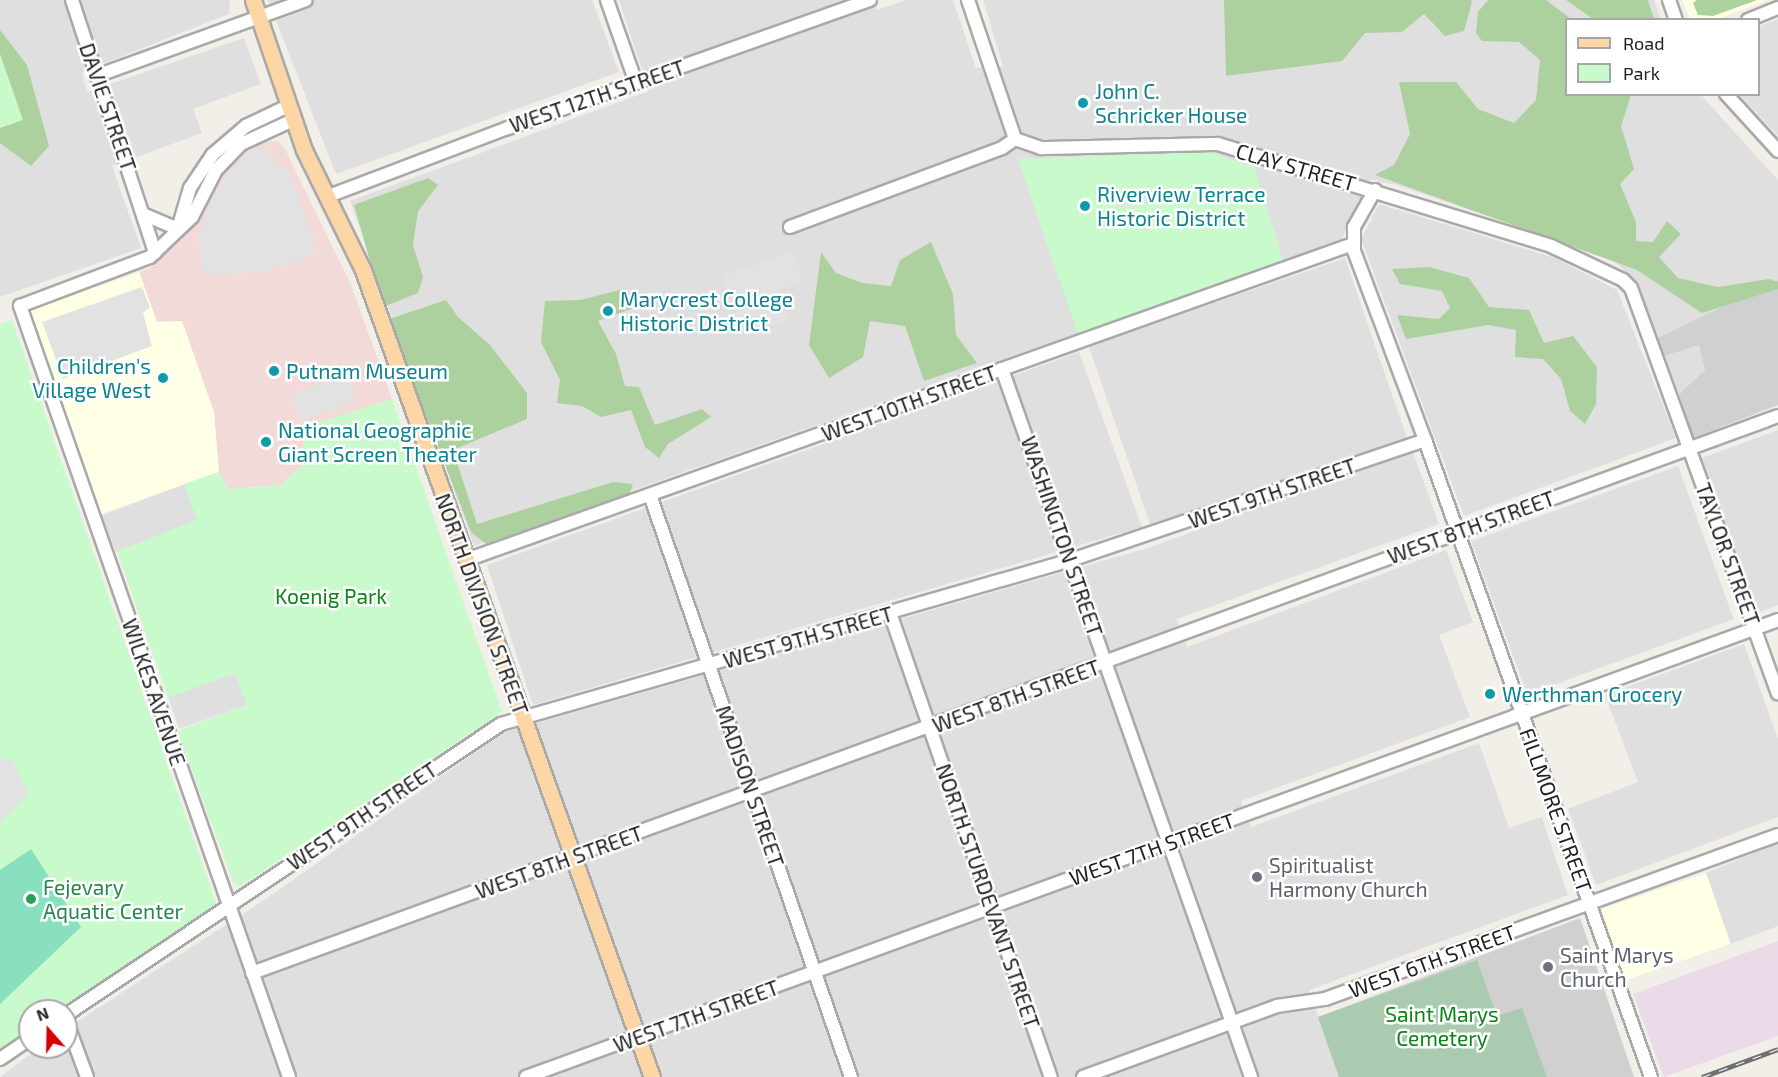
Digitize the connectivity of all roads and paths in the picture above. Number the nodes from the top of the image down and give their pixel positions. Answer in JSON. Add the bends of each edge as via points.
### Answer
{"nodes":[{"id":1,"x":72,"y":0,"type":"edge"},
{"id":2,"x":253,"y":0,"type":"edge"},
{"id":3,"x":306,"y":0,"type":"edge"},
{"id":4,"x":607,"y":0,"type":"edge"},
{"id":5,"x":870,"y":0,"type":"edge"},
{"id":6,"x":968,"y":0,"type":"edge"},
{"id":7,"x":1669,"y":0,"type":"edge"},
{"id":8,"x":1778,"y":8,"type":"edge"},
{"id":9,"x":259,"y":17,"type":"junction"},
{"id":10,"x":1675,"y":18,"type":"edge"},
{"id":11,"x":1753,"y":18,"type":"edge"},
{"id":12,"x":96,"y":76,"type":"junction"},
{"id":13,"x":636,"y":83,"type":"junction"},
{"id":14,"x":1728,"y":96,"type":"edge"},
{"id":15,"x":290,"y":113,"type":"junction"},
{"id":16,"x":1015,"y":139,"type":"junction"},
{"id":17,"x":1778,"y":152,"type":"edge"},
{"id":18,"x":1375,"y":190,"type":"junction"},
{"id":19,"x":326,"y":197,"type":"junction"},
{"id":20,"x":145,"y":215,"type":"junction"},
{"id":21,"x":790,"y":228,"type":"dead end"},
{"id":22,"x":178,"y":229,"type":"junction"},
{"id":23,"x":1353,"y":244,"type":"junction"},
{"id":24,"x":155,"y":253,"type":"junction"},
{"id":25,"x":1002,"y":369,"type":"junction"},
{"id":26,"x":1778,"y":416,"type":"edge"},
{"id":27,"x":1425,"y":440,"type":"junction"},
{"id":28,"x":1690,"y":448,"type":"junction"},
{"id":29,"x":650,"y":495,"type":"junction"},
{"id":30,"x":1458,"y":532,"type":"junction"},
{"id":31,"x":466,"y":560,"type":"junction"},
{"id":32,"x":1071,"y":560,"type":"junction"},
{"id":33,"x":890,"y":614,"type":"junction"},
{"id":34,"x":1778,"y":620,"type":"edge"},
{"id":35,"x":1755,"y":628,"type":"junction"},
{"id":36,"x":1107,"y":663,"type":"junction"},
{"id":37,"x":709,"y":665,"type":"junction"},
{"id":38,"x":1778,"y":693,"type":"edge"},
{"id":39,"x":1521,"y":715,"type":"junction"},
{"id":40,"x":522,"y":717,"type":"junction"},
{"id":41,"x":930,"y":728,"type":"junction"},
{"id":42,"x":753,"y":792,"type":"junction"},
{"id":43,"x":1778,"y":835,"type":"edge"},
{"id":44,"x":1168,"y":843,"type":"junction"},
{"id":45,"x":576,"y":856,"type":"junction"},
{"id":46,"x":1590,"y":904,"type":"junction"},
{"id":47,"x":228,"y":907,"type":"junction"},
{"id":48,"x":992,"y":907,"type":"junction"},
{"id":49,"x":252,"y":973,"type":"junction"},
{"id":50,"x":815,"y":974,"type":"junction"},
{"id":51,"x":78,"y":1009,"type":"edge"},
{"id":52,"x":1232,"y":1023,"type":"junction"},
{"id":53,"x":638,"y":1036,"type":"junction"},
{"id":54,"x":18,"y":1047,"type":"edge"},
{"id":55,"x":78,"y":1051,"type":"edge"},
{"id":56,"x":0,"y":1059,"type":"edge"},
{"id":57,"x":87,"y":1077,"type":"edge"},
{"id":58,"x":289,"y":1077,"type":"edge"},
{"id":59,"x":526,"y":1077,"type":"edge"},
{"id":60,"x":652,"y":1077,"type":"edge"},
{"id":61,"x":850,"y":1077,"type":"edge"},
{"id":62,"x":1051,"y":1077,"type":"edge"},
{"id":63,"x":1083,"y":1077,"type":"edge"},
{"id":64,"x":1251,"y":1077,"type":"edge"},
{"id":65,"x":1650,"y":1077,"type":"edge"}],
"edges":[{"from":1,"to":12,"type":"street","name":"DAVIE STREET"},
{"from":2,"to":9,"type":"main road","name":"NORTH DIVISION STREET"},
{"from":3,"to":9,"type":"street"},
{"from":4,"to":13,"type":"street"},
{"from":5,"to":13,"type":"street","name":"WEST 12TH STREET"},
{"from":6,"to":16,"type":"street"},
{"from":7,"to":10,"type":"street"},
{"from":8,"to":11,"type":"street"},
{"from":9,"to":12,"type":"street"},
{"from":9,"to":15,"type":"main road","name":"NORTH DIVISION STREET"},
{"from":12,"to":20,"type":"street","name":"DAVIE STREET"},
{"from":13,"to":19,"type":"street","name":"WEST 12TH STREET"},
{"from":14,"to":17,"type":"street"},
{"from":15,"to":19,"type":"main road","name":"NORTH DIVISION STREET"},
{"from":15,"to":22,"type":"street","via":[[241,144],[216,170],[192,217]]},
{"from":16,"to":18,"type":"street","name":"CLAY STREET","via":[[1041,148],[1218,144]]},
{"from":16,"to":21,"type":"street","via":[[1002,148]]},
{"from":18,"to":23,"type":"street","via":[[1354,227]]},
{"from":18,"to":28,"type":"street","name":"CLAY STREET","via":[[1551,246],[1623,280],[1631,288]]},
{"from":19,"to":31,"type":"main road","name":"NORTH DIVISION STREET","via":[[363,270]]},
{"from":20,"to":22,"type":"street"},
{"from":20,"to":24,"type":"street","name":"DAVIE STREET"},
{"from":22,"to":24,"type":"street"},
{"from":23,"to":25,"type":"street","name":"WEST 10TH STREET"},
{"from":23,"to":27,"type":"street","name":"FILLMORE STREET"},
{"from":24,"to":47,"type":"street","name":"WILKES AVENUE","via":[[20,306]]},
{"from":25,"to":29,"type":"street","name":"WEST 10TH STREET"},
{"from":25,"to":32,"type":"street","name":"WASHINGTON STREET"},
{"from":26,"to":28,"type":"street","name":"WEST 8TH STREET"},
{"from":27,"to":30,"type":"street","name":"FILLMORE STREET"},
{"from":27,"to":32,"type":"street","name":"WEST 9TH STREET"},
{"from":28,"to":30,"type":"street","name":"WEST 8TH STREET"},
{"from":28,"to":35,"type":"street","name":"TAYLOR STREET"},
{"from":29,"to":31,"type":"street","name":"WEST 10TH STREET"},
{"from":29,"to":37,"type":"street","name":"MADISON STREET"},
{"from":30,"to":36,"type":"street","name":"WEST 8TH STREET"},
{"from":30,"to":39,"type":"street","name":"FILLMORE STREET"},
{"from":31,"to":40,"type":"main road","name":"NORTH DIVISION STREET"},
{"from":32,"to":33,"type":"street","name":"WEST 9TH STREET"},
{"from":32,"to":36,"type":"street","name":"WASHINGTON STREET"},
{"from":33,"to":37,"type":"street","name":"WEST 9TH STREET"},
{"from":33,"to":41,"type":"street","name":"NORTH STURDEVANT STREET"},
{"from":34,"to":35,"type":"street","name":"WEST 7TH STREET"},
{"from":35,"to":38,"type":"street","name":"TAYLOR STREET"},
{"from":35,"to":39,"type":"street","name":"WEST 7TH STREET"},
{"from":36,"to":41,"type":"street","name":"WEST 8TH STREET"},
{"from":36,"to":44,"type":"street","name":"WASHINGTON STREET"},
{"from":37,"to":40,"type":"street","name":"WEST 9TH STREET"},
{"from":37,"to":42,"type":"street","name":"MADISON STREET"},
{"from":39,"to":44,"type":"street","name":"WEST 7TH STREET"},
{"from":39,"to":46,"type":"street","name":"FILLMORE STREET"},
{"from":40,"to":45,"type":"main road","name":"NORTH DIVISION STREET"},
{"from":40,"to":47,"type":"street","name":"WEST 9TH STREET","via":[[501,724]]},
{"from":41,"to":42,"type":"street","name":"WEST 8TH STREET"},
{"from":41,"to":48,"type":"street","name":"NORTH STURDEVANT STREET"},
{"from":42,"to":45,"type":"street","name":"WEST 8TH STREET"},
{"from":42,"to":50,"type":"street","name":"MADISON STREET"},
{"from":43,"to":46,"type":"street","name":"WEST 6TH STREET"},
{"from":44,"to":48,"type":"street","name":"WEST 7TH STREET"},
{"from":44,"to":52,"type":"street","name":"WASHINGTON STREET"},
{"from":45,"to":49,"type":"street","name":"WEST 8TH STREET"},
{"from":45,"to":53,"type":"main road","name":"NORTH DIVISION STREET"},
{"from":46,"to":52,"type":"street","name":"WEST 6TH STREET","via":[[1325,999],[1277,1006]]},
{"from":46,"to":65,"type":"street","name":"FILLMORE STREET"},
{"from":47,"to":49,"type":"street","name":"WILKES AVENUE"},
{"from":47,"to":51,"type":"street","name":"WEST 9TH STREET"},
{"from":48,"to":50,"type":"street","name":"WEST 7TH STREET"},
{"from":48,"to":62,"type":"street","name":"NORTH STURDEVANT STREET"},
{"from":49,"to":58,"type":"street","name":"WILKES AVENUE"},
{"from":50,"to":53,"type":"street","name":"WEST 7TH STREET"},
{"from":50,"to":61,"type":"street","name":"MADISON STREET"},
{"from":52,"to":63,"type":"street","name":"WEST 6TH STREET"},
{"from":52,"to":64,"type":"street","name":"WASHINGTON STREET"},
{"from":53,"to":59,"type":"street","name":"WEST 7TH STREET"},
{"from":53,"to":60,"type":"main road","name":"NORTH DIVISION STREET"},
{"from":54,"to":56,"type":"street"},
{"from":55,"to":57,"type":"street"}]}
